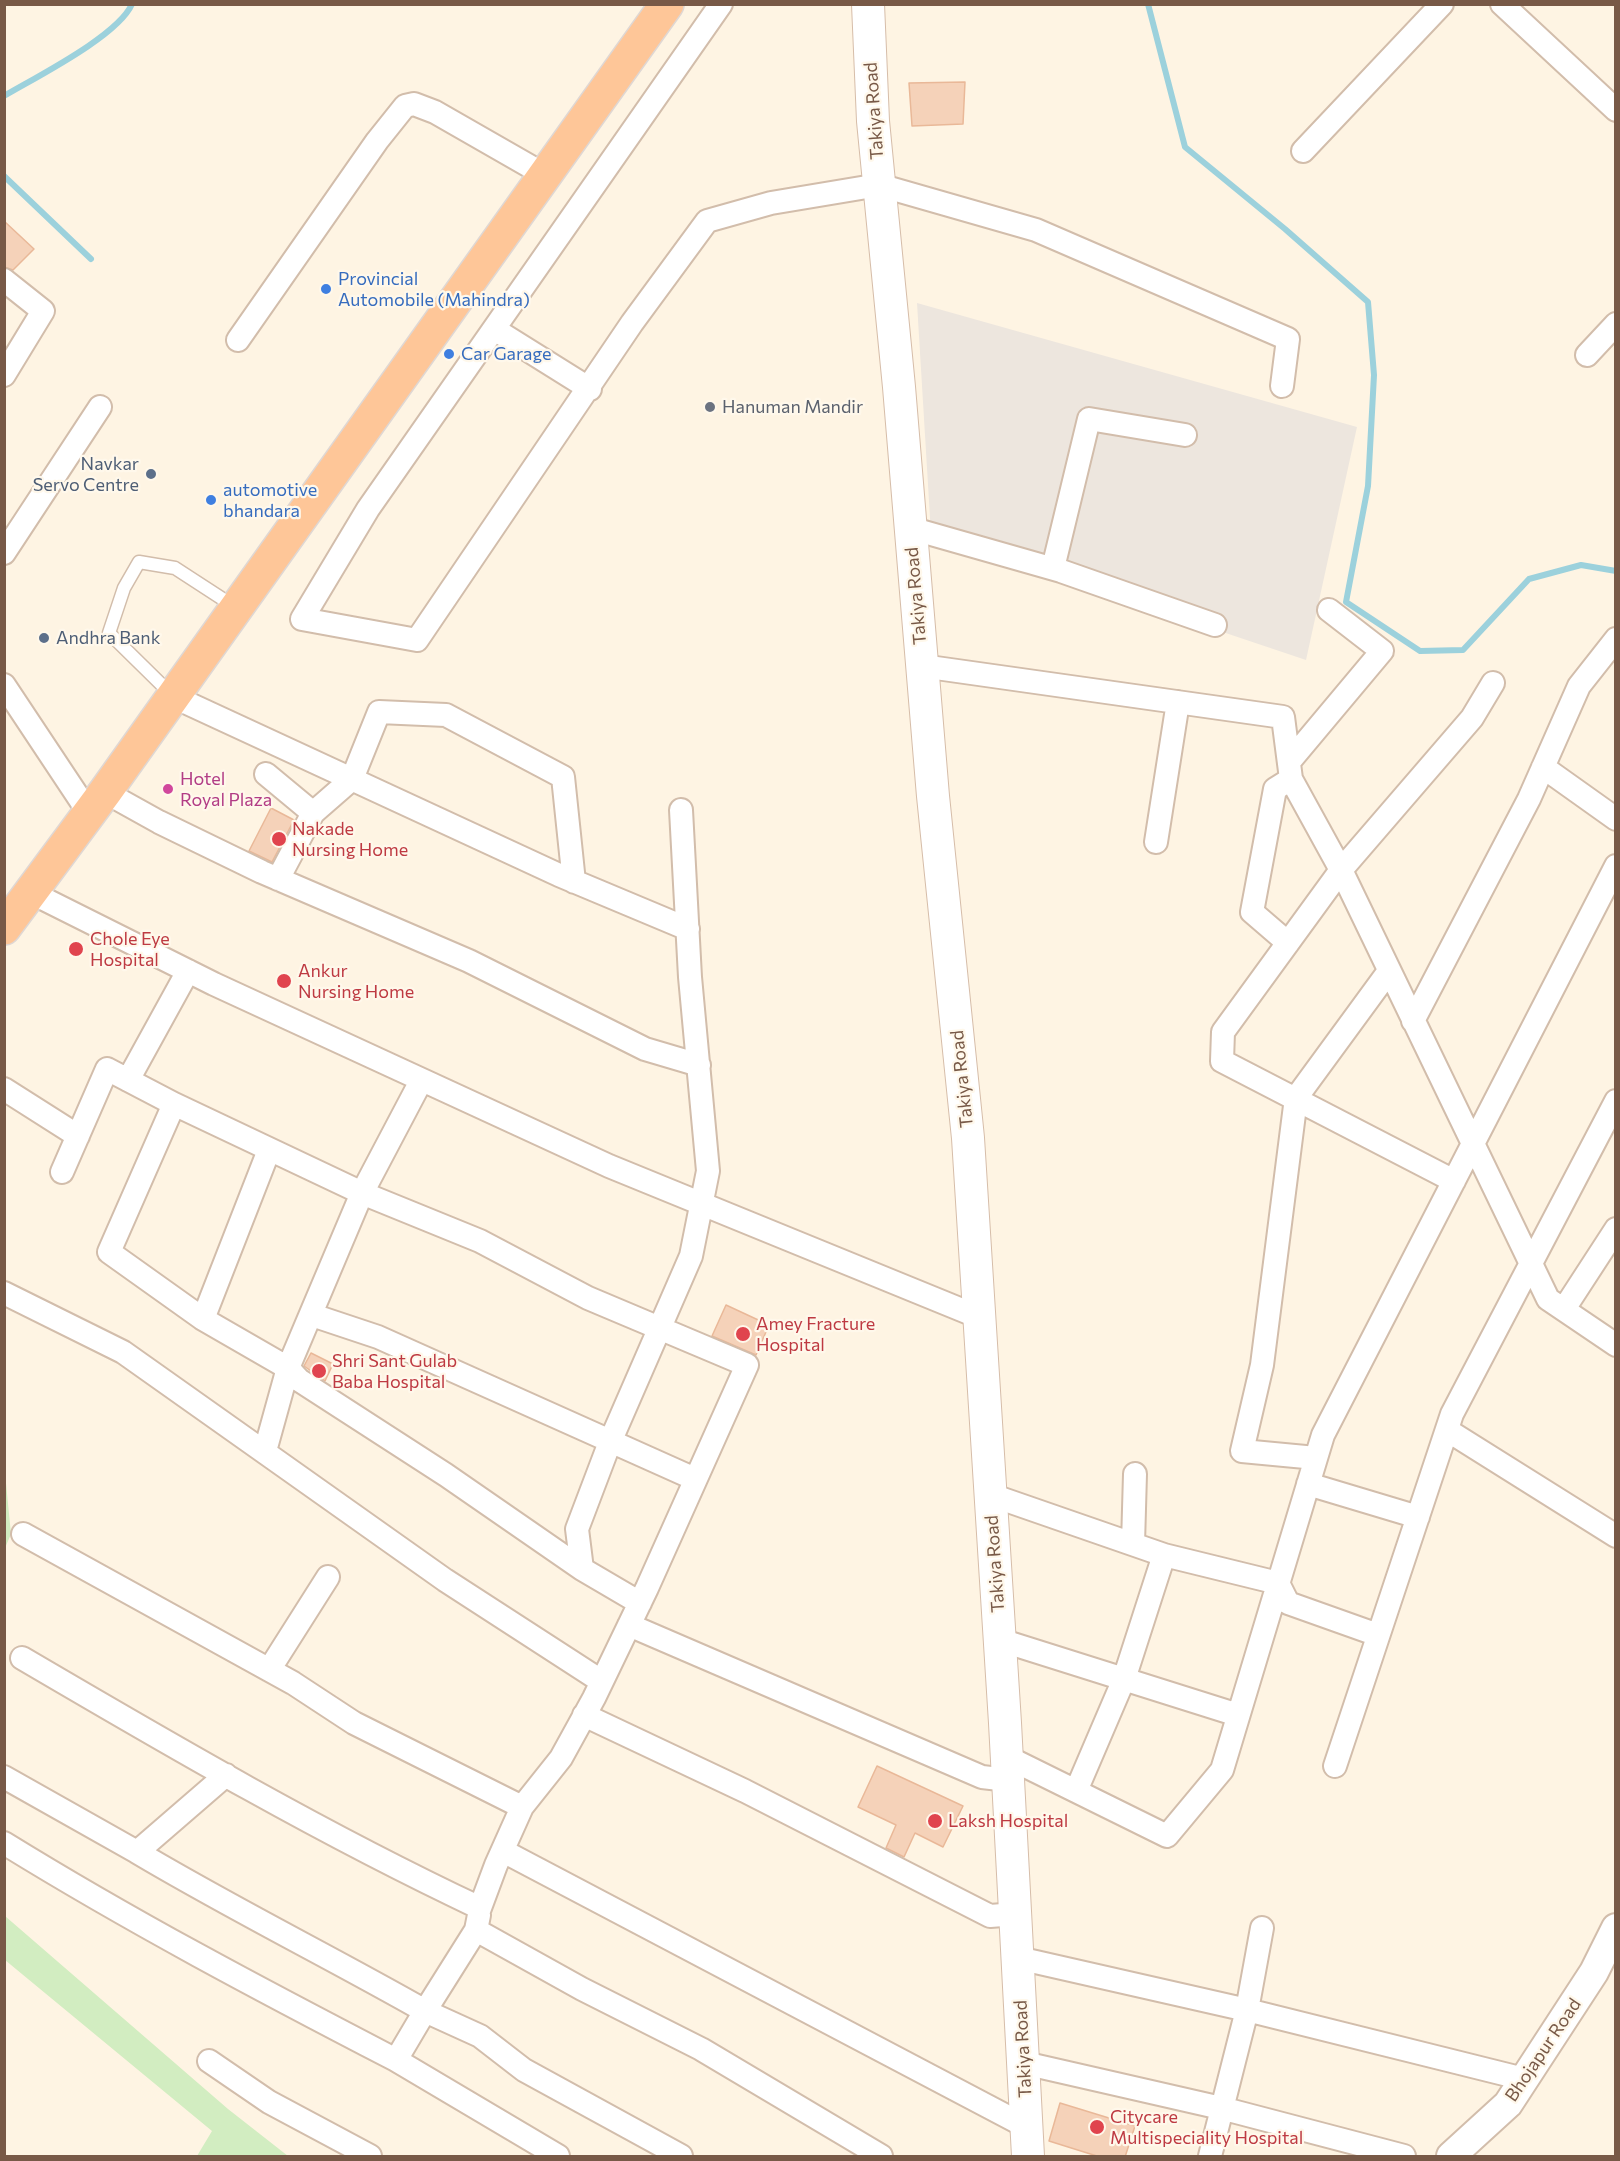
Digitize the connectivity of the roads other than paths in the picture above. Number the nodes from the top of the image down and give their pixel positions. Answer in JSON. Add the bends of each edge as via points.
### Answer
{"nodes":[{"id":1,"x":667,"y":4,"type":"edge"},
{"id":2,"x":721,"y":4,"type":"edge"},
{"id":3,"x":868,"y":4,"type":"edge"},
{"id":4,"x":1442,"y":4,"type":"edge"},
{"id":5,"x":1502,"y":4,"type":"edge"},
{"id":6,"x":1616,"y":110,"type":"edge"},
{"id":7,"x":1303,"y":151,"type":"dead end"},
{"id":8,"x":545,"y":174,"type":"junction"},
{"id":9,"x":879,"y":185,"type":"junction"},
{"id":10,"x":4,"y":280,"type":"edge"},
{"id":11,"x":1616,"y":324,"type":"edge"},
{"id":12,"x":494,"y":329,"type":"junction"},
{"id":13,"x":238,"y":340,"type":"dead end"},
{"id":14,"x":1587,"y":355,"type":"dead end"},
{"id":15,"x":4,"y":375,"type":"edge"},
{"id":16,"x":1281,"y":386,"type":"dead end"},
{"id":17,"x":590,"y":389,"type":"junction"},
{"id":18,"x":100,"y":407,"type":"dead end"},
{"id":19,"x":1185,"y":435,"type":"dead end"},
{"id":20,"x":910,"y":528,"type":"junction"},
{"id":21,"x":4,"y":554,"type":"edge"},
{"id":22,"x":1053,"y":568,"type":"junction"},
{"id":23,"x":236,"y":608,"type":"junction"},
{"id":24,"x":1329,"y":610,"type":"dead end"},
{"id":25,"x":1215,"y":625,"type":"dead end"},
{"id":26,"x":1616,"y":639,"type":"edge"},
{"id":27,"x":922,"y":666,"type":"junction"},
{"id":28,"x":1492,"y":683,"type":"dead end"},
{"id":29,"x":4,"y":685,"type":"edge"},
{"id":30,"x":172,"y":696,"type":"junction"},
{"id":31,"x":1179,"y":702,"type":"junction"},
{"id":32,"x":1543,"y":767,"type":"junction"},
{"id":33,"x":1290,"y":771,"type":"junction"},
{"id":34,"x":266,"y":774,"type":"dead end"},
{"id":35,"x":352,"y":779,"type":"junction"},
{"id":36,"x":97,"y":802,"type":"junction"},
{"id":37,"x":681,"y":810,"type":"dead end"},
{"id":38,"x":313,"y":813,"type":"junction"},
{"id":39,"x":1616,"y":819,"type":"edge"},
{"id":40,"x":1156,"y":842,"type":"dead end"},
{"id":41,"x":1616,"y":866,"type":"edge"},
{"id":42,"x":1341,"y":870,"type":"junction"},
{"id":43,"x":278,"y":879,"type":"junction"},
{"id":44,"x":574,"y":882,"type":"junction"},
{"id":45,"x":30,"y":892,"type":"junction"},
{"id":46,"x":4,"y":928,"type":"edge"},
{"id":47,"x":687,"y":929,"type":"junction"},
{"id":48,"x":1288,"y":943,"type":"junction"},
{"id":49,"x":188,"y":971,"type":"junction"},
{"id":50,"x":1389,"y":971,"type":"junction"},
{"id":51,"x":1413,"y":1021,"type":"junction"},
{"id":52,"x":699,"y":1065,"type":"junction"},
{"id":53,"x":128,"y":1080,"type":"junction"},
{"id":54,"x":421,"y":1081,"type":"junction"},
{"id":55,"x":4,"y":1089,"type":"edge"},
{"id":56,"x":1296,"y":1098,"type":"junction"},
{"id":57,"x":1616,"y":1101,"type":"edge"},
{"id":58,"x":174,"y":1104,"type":"junction"},
{"id":59,"x":78,"y":1136,"type":"junction"},
{"id":60,"x":1473,"y":1145,"type":"junction"},
{"id":61,"x":269,"y":1150,"type":"junction"},
{"id":62,"x":62,"y":1172,"type":"dead end"},
{"id":63,"x":1454,"y":1181,"type":"junction"},
{"id":64,"x":362,"y":1193,"type":"junction"},
{"id":65,"x":702,"y":1204,"type":"junction"},
{"id":66,"x":1616,"y":1229,"type":"edge"},
{"id":67,"x":1532,"y":1262,"type":"junction"},
{"id":68,"x":4,"y":1293,"type":"edge"},
{"id":69,"x":1564,"y":1309,"type":"junction"},
{"id":70,"x":312,"y":1315,"type":"junction"},
{"id":71,"x":979,"y":1317,"type":"junction"},
{"id":72,"x":203,"y":1319,"type":"junction"},
{"id":73,"x":660,"y":1328,"type":"junction"},
{"id":74,"x":1616,"y":1345,"type":"edge"},
{"id":75,"x":288,"y":1368,"type":"junction"},
{"id":76,"x":1447,"y":1430,"type":"junction"},
{"id":77,"x":610,"y":1442,"type":"junction"},
{"id":78,"x":265,"y":1451,"type":"junction"},
{"id":79,"x":1316,"y":1458,"type":"junction"},
{"id":80,"x":1135,"y":1474,"type":"dead end"},
{"id":81,"x":695,"y":1479,"type":"junction"},
{"id":82,"x":1308,"y":1484,"type":"junction"},
{"id":83,"x":991,"y":1495,"type":"junction"},
{"id":84,"x":1418,"y":1516,"type":"junction"},
{"id":85,"x":23,"y":1534,"type":"dead end"},
{"id":86,"x":1616,"y":1536,"type":"edge"},
{"id":87,"x":1133,"y":1544,"type":"junction"},
{"id":88,"x":1164,"y":1555,"type":"junction"},
{"id":89,"x":582,"y":1569,"type":"junction"},
{"id":90,"x":328,"y":1577,"type":"dead end"},
{"id":91,"x":1278,"y":1582,"type":"junction"},
{"id":92,"x":640,"y":1603,"type":"junction"},
{"id":93,"x":629,"y":1625,"type":"junction"},
{"id":94,"x":1378,"y":1635,"type":"junction"},
{"id":95,"x":1000,"y":1640,"type":"junction"},
{"id":96,"x":22,"y":1658,"type":"dead end"},
{"id":97,"x":269,"y":1670,"type":"junction"},
{"id":98,"x":1124,"y":1679,"type":"junction"},
{"id":99,"x":601,"y":1680,"type":"junction"},
{"id":100,"x":584,"y":1715,"type":"junction"},
{"id":101,"x":1238,"y":1715,"type":"junction"},
{"id":102,"x":1335,"y":1766,"type":"dead end"},
{"id":103,"x":1008,"y":1769,"type":"junction"},
{"id":104,"x":226,"y":1775,"type":"junction"},
{"id":105,"x":4,"y":1778,"type":"edge"},
{"id":106,"x":1076,"y":1791,"type":"junction"},
{"id":107,"x":522,"y":1807,"type":"junction"},
{"id":108,"x":4,"y":1843,"type":"edge"},
{"id":109,"x":503,"y":1851,"type":"junction"},
{"id":110,"x":137,"y":1852,"type":"junction"},
{"id":111,"x":1016,"y":1914,"type":"junction"},
{"id":112,"x":478,"y":1919,"type":"junction"},
{"id":113,"x":1262,"y":1928,"type":"dead end"},
{"id":114,"x":1616,"y":1928,"type":"edge"},
{"id":115,"x":1018,"y":1958,"type":"junction"},
{"id":116,"x":1247,"y":2010,"type":"junction"},
{"id":117,"x":425,"y":2012,"type":"junction"},
{"id":118,"x":396,"y":2060,"type":"junction"},
{"id":119,"x":209,"y":2061,"type":"dead end"},
{"id":120,"x":1023,"y":2063,"type":"junction"},
{"id":121,"x":1524,"y":2079,"type":"junction"},
{"id":122,"x":1221,"y":2108,"type":"junction"},
{"id":123,"x":1028,"y":2142,"type":"edge"},
{"id":124,"x":370,"y":2157,"type":"edge"},
{"id":125,"x":558,"y":2157,"type":"edge"},
{"id":126,"x":681,"y":2157,"type":"edge"},
{"id":127,"x":881,"y":2157,"type":"edge"},
{"id":128,"x":1210,"y":2157,"type":"edge"},
{"id":129,"x":1404,"y":2157,"type":"edge"},
{"id":130,"x":1451,"y":2157,"type":"edge"}],
"edges":[{"from":1,"to":8,"type":"highway"},
{"from":2,"to":12,"type":"street"},
{"from":3,"to":9,"type":"main road","name":"Takiya Road"},
{"from":4,"to":7,"type":"street"},
{"from":5,"to":6,"type":"street"},
{"from":8,"to":13,"type":"street","via":[[435,112],[414,104],[405,106]]},
{"from":8,"to":23,"type":"highway"},
{"from":9,"to":16,"type":"street","via":[[1036,230],[1288,339]]},
{"from":9,"to":17,"type":"street","via":[[771,203],[707,221],[632,323]]},
{"from":9,"to":20,"type":"main road","name":"Takiya Road"},
{"from":10,"to":15,"type":"street","via":[[43,311]]},
{"from":11,"to":14,"type":"street"},
{"from":12,"to":17,"type":"street"},
{"from":12,"to":17,"type":"street","via":[[368,509],[302,619],[417,640]]},
{"from":18,"to":21,"type":"street"},
{"from":19,"to":22,"type":"street","via":[[1089,419]]},
{"from":20,"to":22,"type":"street"},
{"from":20,"to":27,"type":"main road","name":"Takiya Road"},
{"from":22,"to":25,"type":"street"},
{"from":23,"to":30,"type":"highway"},
{"from":23,"to":30,"type":"lane","via":[[175,568],[140,562],[124,588],[109,633]]},
{"from":24,"to":33,"type":"street","via":[[1382,651]]},
{"from":26,"to":32,"type":"street","via":[[1579,686]]},
{"from":27,"to":31,"type":"street"},
{"from":27,"to":71,"type":"main road","name":"Takiya Road","via":[[968,1138]]},
{"from":28,"to":42,"type":"street","via":[[1472,718]]},
{"from":29,"to":36,"type":"street"},
{"from":30,"to":35,"type":"street"},
{"from":30,"to":36,"type":"highway"},
{"from":31,"to":33,"type":"street","via":[[1283,717]]},
{"from":31,"to":40,"type":"street"},
{"from":32,"to":39,"type":"street"},
{"from":32,"to":51,"type":"street"},
{"from":33,"to":42,"type":"street"},
{"from":33,"to":48,"type":"street","via":[[1275,789],[1252,912]]},
{"from":34,"to":38,"type":"street"},
{"from":35,"to":38,"type":"street"},
{"from":35,"to":44,"type":"street"},
{"from":35,"to":44,"type":"street","via":[[380,712],[446,716],[563,777]]},
{"from":36,"to":43,"type":"street","via":[[159,822]]},
{"from":36,"to":45,"type":"highway"},
{"from":37,"to":47,"type":"street"},
{"from":38,"to":43,"type":"street"},
{"from":41,"to":60,"type":"street"},
{"from":42,"to":48,"type":"street"},
{"from":42,"to":50,"type":"street"},
{"from":43,"to":52,"type":"street","via":[[469,961],[645,1049]]},
{"from":44,"to":47,"type":"street"},
{"from":45,"to":46,"type":"highway"},
{"from":45,"to":49,"type":"street"},
{"from":47,"to":52,"type":"street"},
{"from":48,"to":56,"type":"street","via":[[1223,1032],[1222,1061]]},
{"from":49,"to":53,"type":"street"},
{"from":49,"to":54,"type":"street"},
{"from":50,"to":51,"type":"street"},
{"from":50,"to":56,"type":"street"},
{"from":51,"to":60,"type":"street"},
{"from":52,"to":65,"type":"street","via":[[708,1171]]},
{"from":53,"to":58,"type":"street"},
{"from":53,"to":59,"type":"street","via":[[107,1069]]},
{"from":54,"to":64,"type":"street"},
{"from":54,"to":65,"type":"street"},
{"from":55,"to":59,"type":"street"},
{"from":56,"to":63,"type":"street"},
{"from":56,"to":79,"type":"street","via":[[1262,1365],[1242,1451]]},
{"from":57,"to":67,"type":"street"},
{"from":58,"to":61,"type":"street"},
{"from":58,"to":72,"type":"street","via":[[110,1252]]},
{"from":59,"to":62,"type":"street"},
{"from":60,"to":63,"type":"street"},
{"from":60,"to":67,"type":"street"},
{"from":61,"to":64,"type":"street"},
{"from":61,"to":72,"type":"street"},
{"from":63,"to":79,"type":"street","via":[[1323,1435]]},
{"from":64,"to":70,"type":"street"},
{"from":64,"to":73,"type":"street","via":[[480,1241],[588,1298]]},
{"from":65,"to":71,"type":"street"},
{"from":65,"to":73,"type":"street","via":[[691,1256]]},
{"from":66,"to":69,"type":"street"},
{"from":67,"to":69,"type":"street","via":[[1548,1299]]},
{"from":67,"to":76,"type":"street"},
{"from":68,"to":78,"type":"street","via":[[123,1352]]},
{"from":69,"to":74,"type":"street"},
{"from":70,"to":75,"type":"street"},
{"from":70,"to":77,"type":"street","via":[[378,1337]]},
{"from":71,"to":83,"type":"main road","name":"Takiya Road"},
{"from":72,"to":75,"type":"street"},
{"from":73,"to":77,"type":"street"},
{"from":73,"to":81,"type":"street","via":[[747,1365]]},
{"from":75,"to":78,"type":"street"},
{"from":75,"to":89,"type":"street","via":[[299,1380]]},
{"from":76,"to":84,"type":"street"},
{"from":76,"to":86,"type":"street"},
{"from":77,"to":81,"type":"street"},
{"from":77,"to":89,"type":"street","via":[[576,1529]]},
{"from":78,"to":99,"type":"street","via":[[445,1580]]},
{"from":79,"to":82,"type":"street"},
{"from":80,"to":87,"type":"street"},
{"from":81,"to":92,"type":"street"},
{"from":82,"to":84,"type":"street"},
{"from":82,"to":91,"type":"street"},
{"from":83,"to":87,"type":"street"},
{"from":83,"to":95,"type":"main road","name":"Takiya Road"},
{"from":84,"to":94,"type":"street"},
{"from":85,"to":97,"type":"street"},
{"from":87,"to":88,"type":"street"},
{"from":88,"to":91,"type":"street"},
{"from":88,"to":98,"type":"street"},
{"from":89,"to":92,"type":"street"},
{"from":90,"to":97,"type":"street"},
{"from":91,"to":94,"type":"street","via":[[1288,1603]]},
{"from":91,"to":101,"type":"street"},
{"from":92,"to":93,"type":"street"},
{"from":93,"to":99,"type":"street"},
{"from":93,"to":103,"type":"street","via":[[982,1777]]},
{"from":94,"to":102,"type":"street"},
{"from":95,"to":98,"type":"street"},
{"from":95,"to":103,"type":"main road","name":"Takiya Road"},
{"from":96,"to":104,"type":"street"},
{"from":97,"to":107,"type":"street","via":[[354,1723]]},
{"from":98,"to":101,"type":"street"},
{"from":98,"to":106,"type":"street"},
{"from":99,"to":100,"type":"street"},
{"from":100,"to":107,"type":"street","via":[[561,1758]]},
{"from":100,"to":111,"type":"street","via":[[745,1791],[990,1916]]},
{"from":101,"to":106,"type":"street","via":[[1222,1770],[1167,1836]]},
{"from":103,"to":106,"type":"street"},
{"from":103,"to":111,"type":"main road","name":"Takiya Road"},
{"from":104,"to":110,"type":"street"},
{"from":104,"to":112,"type":"street"},
{"from":105,"to":110,"type":"street"},
{"from":107,"to":109,"type":"street"},
{"from":108,"to":118,"type":"street","via":[[250,1985]]},
{"from":109,"to":112,"type":"street"},
{"from":109,"to":123,"type":"street"},
{"from":110,"to":117,"type":"street","via":[[217,1900],[321,1952]]},
{"from":111,"to":115,"type":"main road","name":"Takiya Road"},
{"from":112,"to":117,"type":"street"},
{"from":112,"to":127,"type":"street","via":[[582,1989],[701,2049]]},
{"from":113,"to":116,"type":"street"},
{"from":114,"to":121,"type":"street","name":"Bhojapur Road","via":[[1594,1972]]},
{"from":115,"to":116,"type":"street"},
{"from":115,"to":120,"type":"main road","name":"Takiya Road"},
{"from":116,"to":121,"type":"street"},
{"from":116,"to":122,"type":"street"},
{"from":117,"to":118,"type":"street"},
{"from":117,"to":126,"type":"street","via":[[480,2036],[524,2070]]},
{"from":118,"to":125,"type":"street"},
{"from":119,"to":124,"type":"street","via":[[269,2102]]},
{"from":120,"to":122,"type":"street"},
{"from":120,"to":123,"type":"main road","name":"Takiya Road"},
{"from":121,"to":130,"type":"street","name":"Bhojapur Road","via":[[1508,2104]]},
{"from":122,"to":128,"type":"street"},
{"from":122,"to":129,"type":"street"}]}
